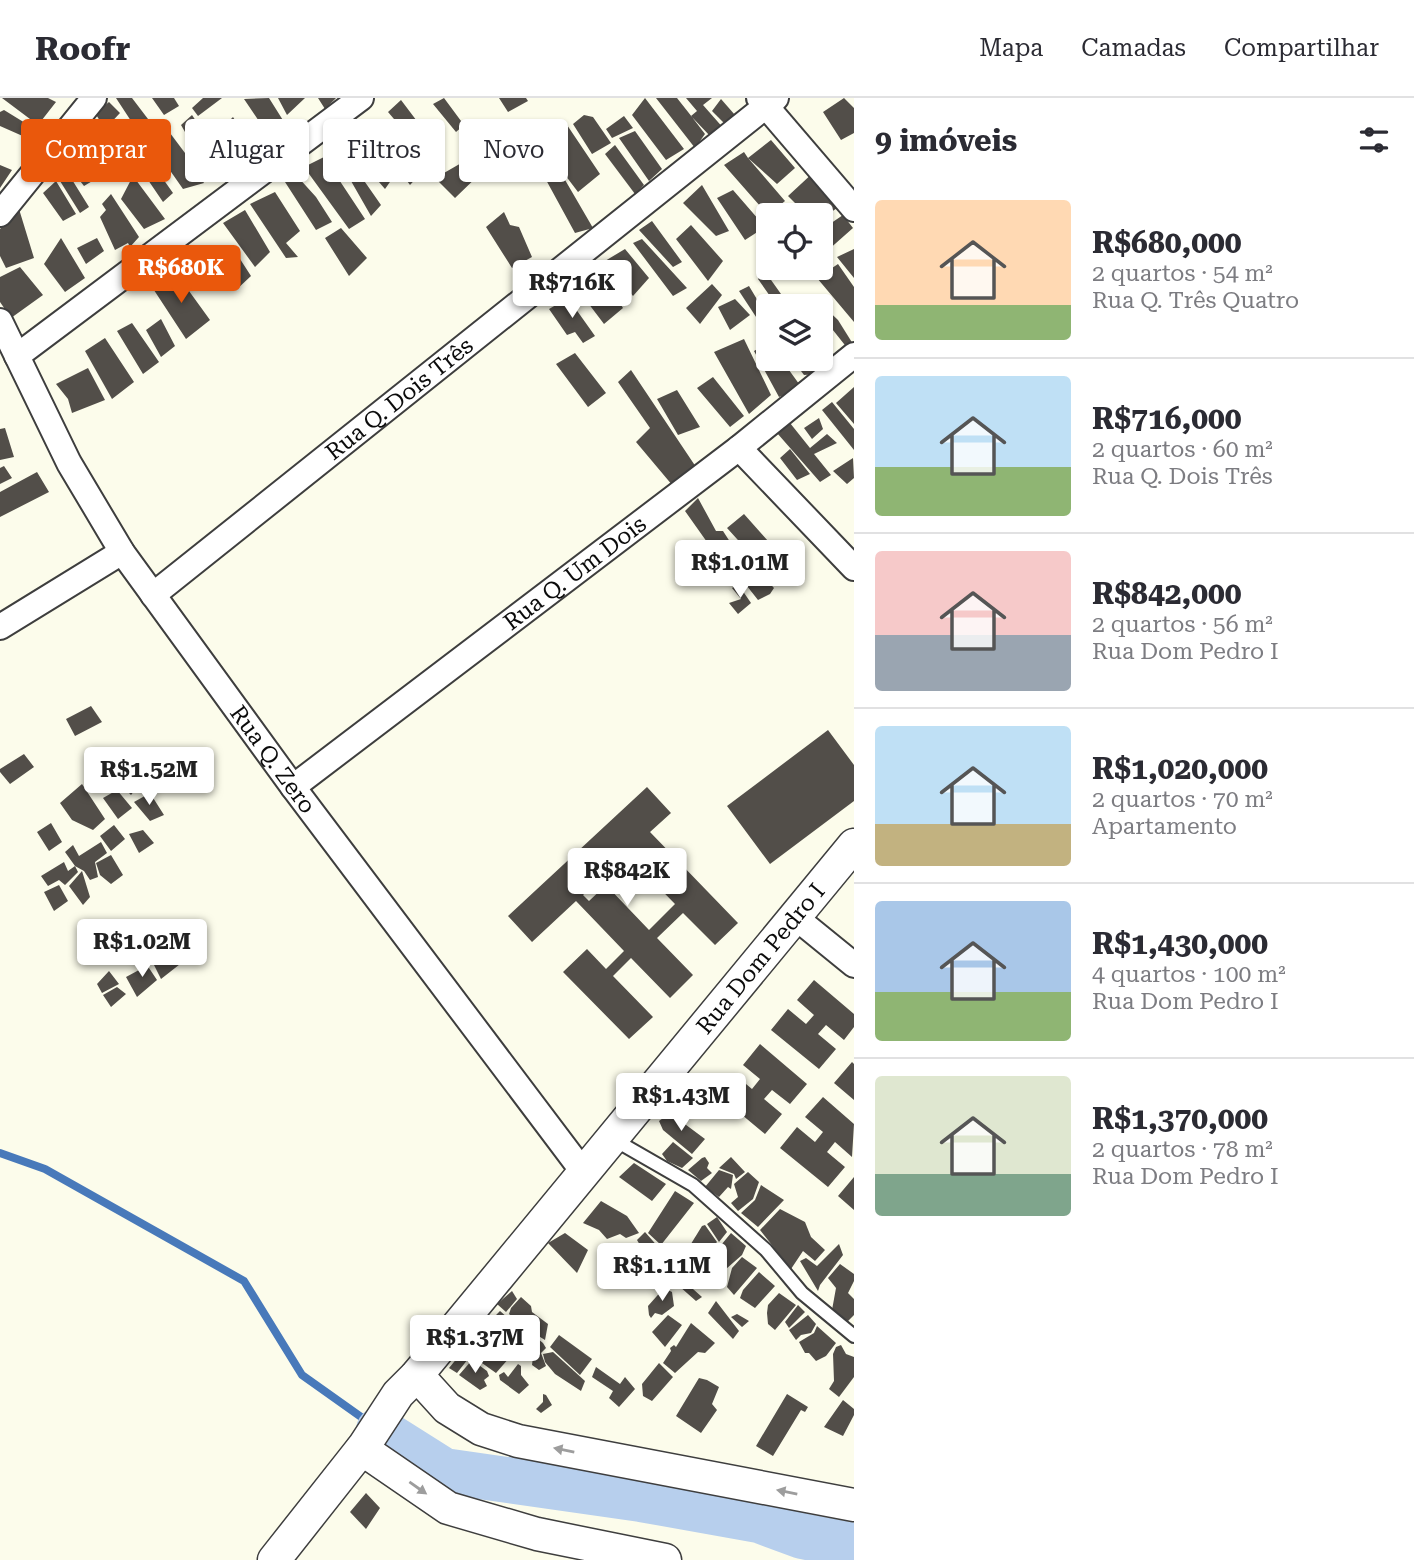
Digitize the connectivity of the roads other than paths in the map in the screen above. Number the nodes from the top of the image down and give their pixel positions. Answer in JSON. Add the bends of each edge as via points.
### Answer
{"nodes":[{"id":1,"x":94,"y":98,"type":"edge"},
{"id":2,"x":361,"y":98,"type":"edge"},
{"id":3,"x":767,"y":101,"type":"edge"},
{"id":4,"x":854,"y":209,"type":"edge"},
{"id":5,"x":0,"y":214,"type":"edge"},
{"id":6,"x":0,"y":321,"type":"edge"},
{"id":7,"x":854,"y":355,"type":"edge"},
{"id":8,"x":17,"y":356,"type":"junction"},
{"id":9,"x":739,"y":448,"type":"junction"},
{"id":10,"x":122,"y":552,"type":"junction"},
{"id":11,"x":854,"y":568,"type":"edge"},
{"id":12,"x":153,"y":595,"type":"junction"},
{"id":13,"x":0,"y":627,"type":"edge"},
{"id":14,"x":293,"y":787,"type":"junction"},
{"id":15,"x":854,"y":845,"type":"edge"},
{"id":16,"x":795,"y":917,"type":"junction"},
{"id":17,"x":854,"y":965,"type":"edge"},
{"id":18,"x":613,"y":1139,"type":"junction"},
{"id":19,"x":584,"y":1173,"type":"junction"},
{"id":20,"x":854,"y":1336,"type":"edge"},
{"id":21,"x":407,"y":1385,"type":"junction"},
{"id":22,"x":363,"y":1447,"type":"junction"},
{"id":23,"x":854,"y":1505,"type":"edge"},
{"id":24,"x":274,"y":1560,"type":"edge"},
{"id":25,"x":665,"y":1560,"type":"edge"}],
"edges":[{"from":1,"to":5,"type":"street"},
{"from":2,"to":8,"type":"street"},
{"from":3,"to":4,"type":"street"},
{"from":3,"to":12,"type":"street","name":"Rua Q. Dois Três"},
{"from":6,"to":8,"type":"street","name":"Rua Q. Zero"},
{"from":7,"to":9,"type":"street","name":"Rua Q. Um Dois"},
{"from":8,"to":10,"type":"street","name":"Rua Q. Zero","via":[[68,463]]},
{"from":9,"to":11,"type":"street"},
{"from":9,"to":14,"type":"street","name":"Rua Q. Um Dois"},
{"from":10,"to":12,"type":"street","name":"Rua Q. Zero"},
{"from":10,"to":13,"type":"street"},
{"from":12,"to":14,"type":"street","name":"Rua Q. Zero"},
{"from":14,"to":19,"type":"street","name":"Rua Q. Zero"},
{"from":15,"to":16,"type":"street","name":"Rua Dom Pedro I"},
{"from":16,"to":17,"type":"street"},
{"from":16,"to":18,"type":"street","name":"Rua Dom Pedro I"},
{"from":18,"to":19,"type":"street","name":"Rua Dom Pedro I"},
{"from":18,"to":20,"type":"lane","via":[[693,1185],[766,1250],[802,1293]]},
{"from":19,"to":21,"type":"street","name":"Rua Dom Pedro I"},
{"from":21,"to":22,"type":"street","name":"Rua Dom Pedro I"},
{"from":23,"to":21,"type":"street","one_way":true,"via":[[518,1441],[481,1429]]},
{"from":22,"to":24,"type":"street","name":"Rua Dom Pedro I"},
{"from":22,"to":25,"type":"street","one_way":true,"via":[[448,1508],[537,1534]]}]}
